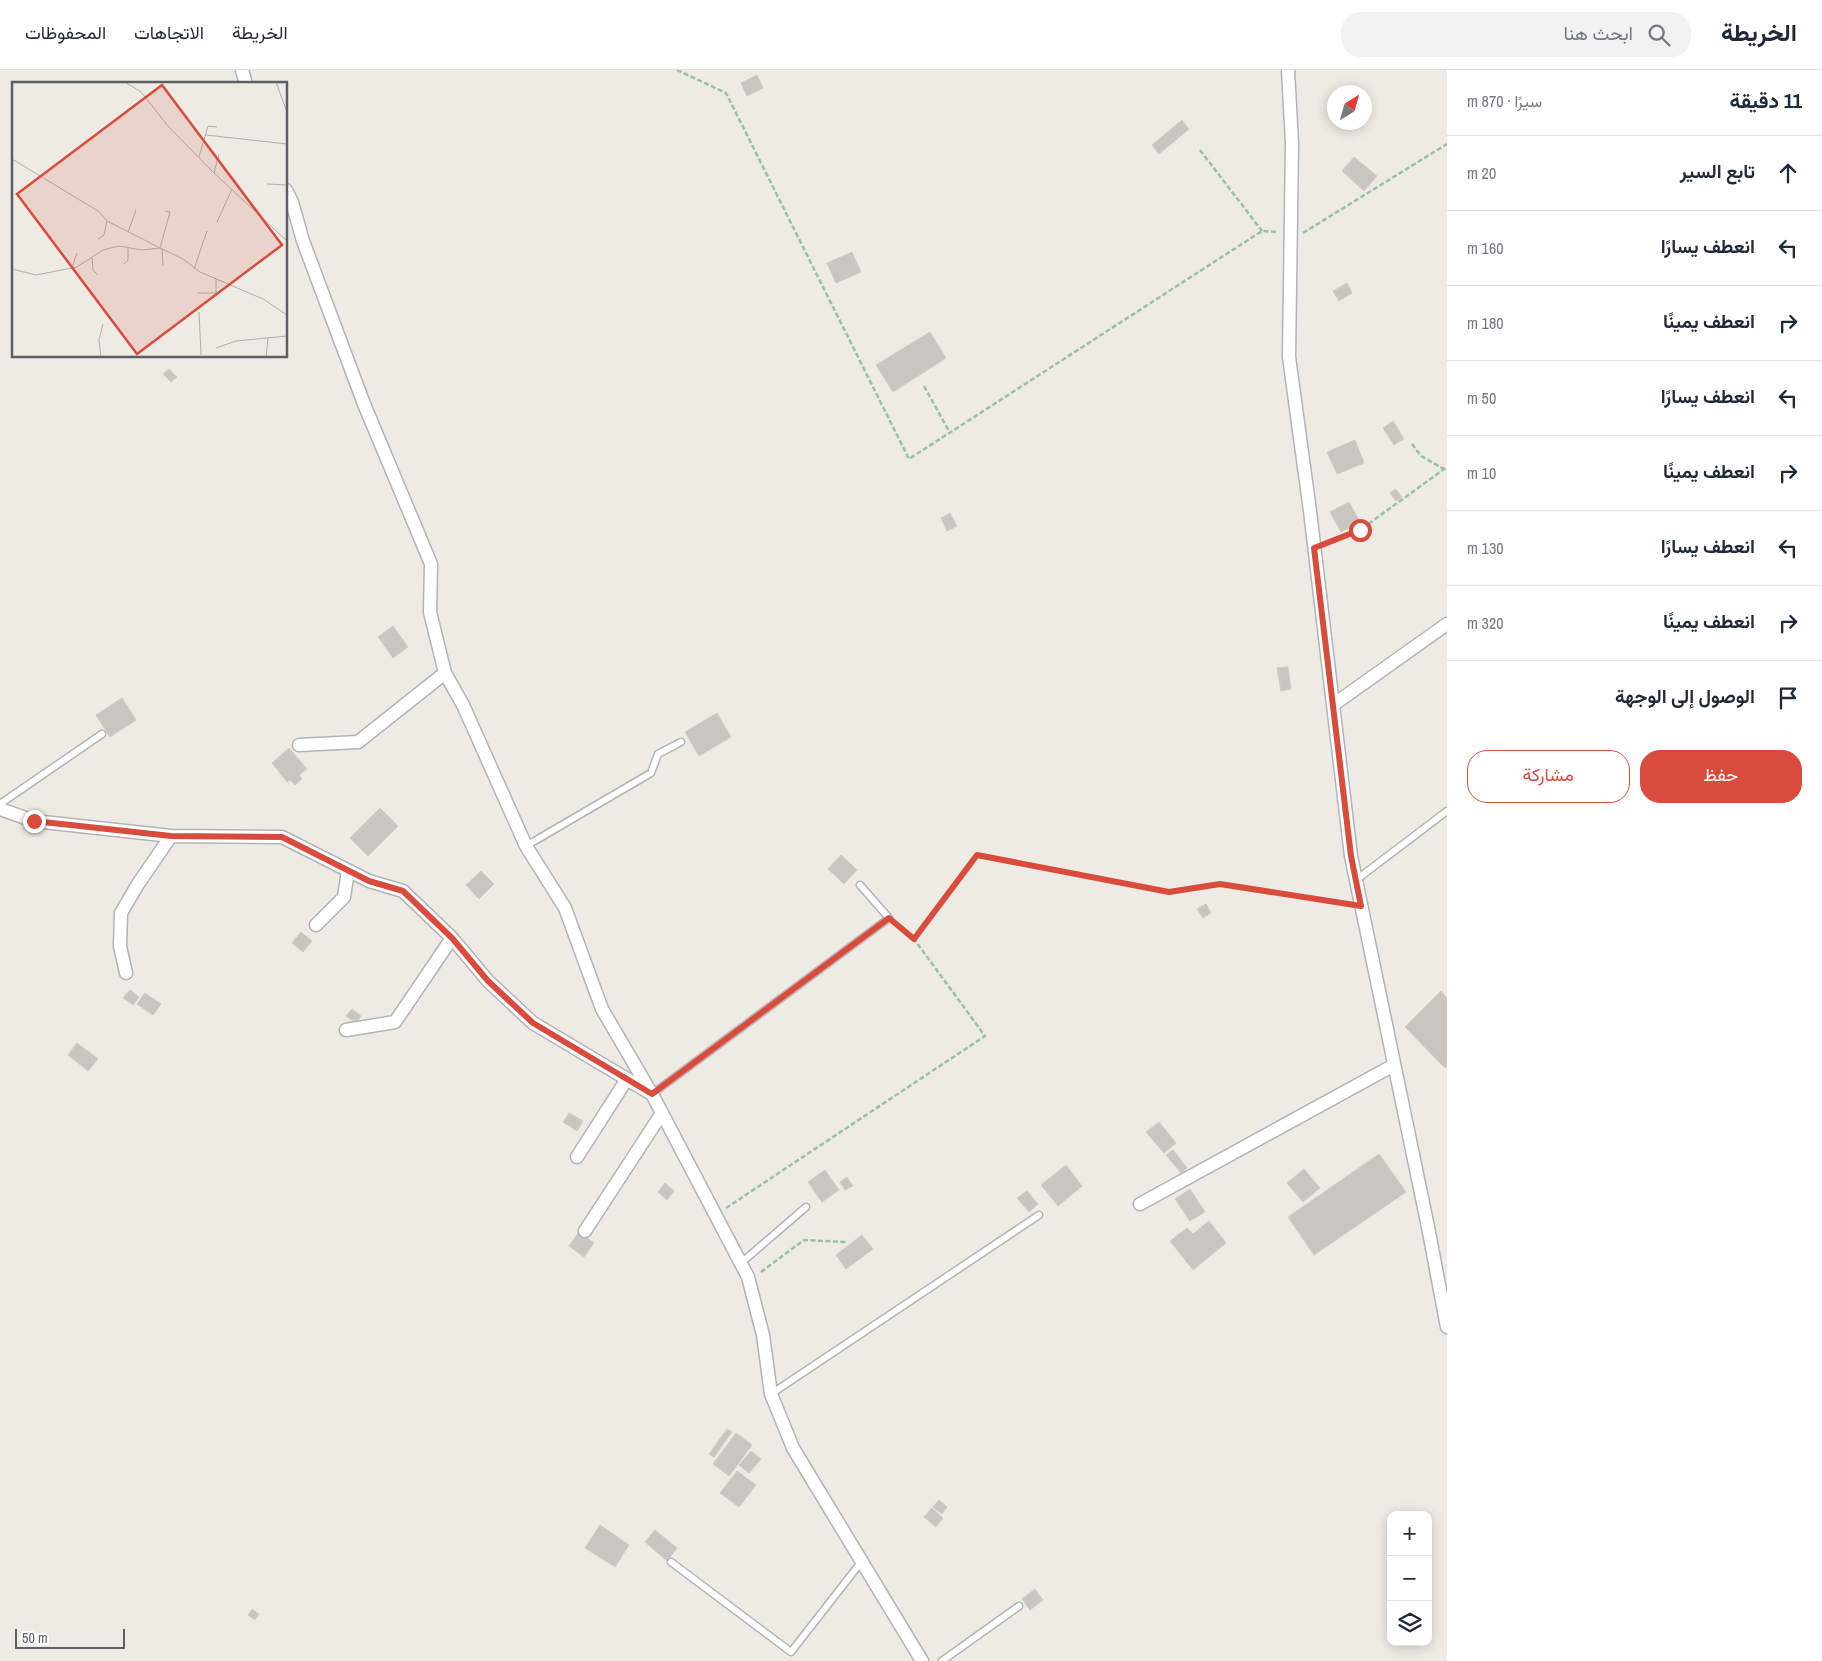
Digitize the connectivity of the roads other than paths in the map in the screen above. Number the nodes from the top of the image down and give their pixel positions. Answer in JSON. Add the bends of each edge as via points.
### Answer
{"nodes":[{"id":1,"x":1288,"y":70,"type":"edge"},
{"id":2,"x":289,"y":201,"type":"edge"},
{"id":3,"x":1447,"y":624,"type":"edge"},
{"id":4,"x":445,"y":673,"type":"junction"},
{"id":5,"x":1333,"y":704,"type":"junction"},
{"id":6,"x":102,"y":734,"type":"dead end"},
{"id":7,"x":681,"y":742,"type":"dead end"},
{"id":8,"x":299,"y":745,"type":"dead end"},
{"id":9,"x":0,"y":804,"type":"edge"},
{"id":10,"x":0,"y":809,"type":"edge"},
{"id":11,"x":1447,"y":811,"type":"edge"},
{"id":12,"x":171,"y":836,"type":"junction"},
{"id":13,"x":526,"y":846,"type":"junction"},
{"id":14,"x":348,"y":871,"type":"junction"},
{"id":15,"x":1356,"y":880,"type":"junction"},
{"id":16,"x":860,"y":885,"type":"dead end"},
{"id":17,"x":316,"y":925,"type":"dead end"},
{"id":18,"x":452,"y":938,"type":"junction"},
{"id":19,"x":126,"y":973,"type":"dead end"},
{"id":20,"x":346,"y":1030,"type":"dead end"},
{"id":21,"x":1394,"y":1065,"type":"junction"},
{"id":22,"x":627,"y":1079,"type":"junction"},
{"id":23,"x":652,"y":1094,"type":"junction"},
{"id":24,"x":662,"y":1112,"type":"junction"},
{"id":25,"x":577,"y":1157,"type":"dead end"},
{"id":26,"x":1140,"y":1204,"type":"dead end"},
{"id":27,"x":806,"y":1207,"type":"dead end"},
{"id":28,"x":1039,"y":1215,"type":"dead end"},
{"id":29,"x":585,"y":1230,"type":"dead end"},
{"id":30,"x":741,"y":1263,"type":"junction"},
{"id":31,"x":1447,"y":1327,"type":"edge"},
{"id":32,"x":771,"y":1394,"type":"junction"},
{"id":33,"x":862,"y":1561,"type":"junction"},
{"id":34,"x":671,"y":1562,"type":"dead end"},
{"id":35,"x":1019,"y":1606,"type":"dead end"},
{"id":36,"x":922,"y":1661,"type":"edge"},
{"id":37,"x":942,"y":1661,"type":"edge"}],
"edges":[{"from":1,"to":5,"type":"street","via":[[1292,143],[1289,357]]},
{"from":2,"to":4,"type":"street","via":[[364,404],[432,564],[430,612]]},
{"from":3,"to":5,"type":"street"},
{"from":4,"to":8,"type":"street","via":[[358,742]]},
{"from":4,"to":13,"type":"street","via":[[463,705]]},
{"from":5,"to":15,"type":"street"},
{"from":6,"to":9,"type":"lane"},
{"from":7,"to":13,"type":"lane","via":[[658,754],[650,773]]},
{"from":10,"to":12,"type":"street","via":[[34,821]]},
{"from":11,"to":15,"type":"lane"},
{"from":12,"to":14,"type":"street","via":[[282,837]]},
{"from":12,"to":19,"type":"street","via":[[121,913],[120,946]]},
{"from":13,"to":23,"type":"street","via":[[565,908],[602,1009]]},
{"from":14,"to":17,"type":"street","via":[[344,896]]},
{"from":14,"to":18,"type":"street","via":[[403,891]]},
{"from":15,"to":21,"type":"street"},
{"from":16,"to":23,"type":"lane","via":[[889,918]]},
{"from":18,"to":20,"type":"street","via":[[395,1022]]},
{"from":18,"to":22,"type":"street","via":[[488,981],[533,1023]]},
{"from":21,"to":26,"type":"street"},
{"from":21,"to":31,"type":"street"},
{"from":22,"to":23,"type":"street"},
{"from":22,"to":25,"type":"street"},
{"from":23,"to":24,"type":"street"},
{"from":24,"to":29,"type":"street"},
{"from":24,"to":30,"type":"street"},
{"from":27,"to":30,"type":"lane"},
{"from":28,"to":32,"type":"lane"},
{"from":30,"to":32,"type":"street","via":[[763,1335]]},
{"from":32,"to":33,"type":"street","via":[[794,1448]]},
{"from":33,"to":34,"type":"lane","via":[[790,1652]]},
{"from":33,"to":36,"type":"street"},
{"from":35,"to":37,"type":"lane"}]}
